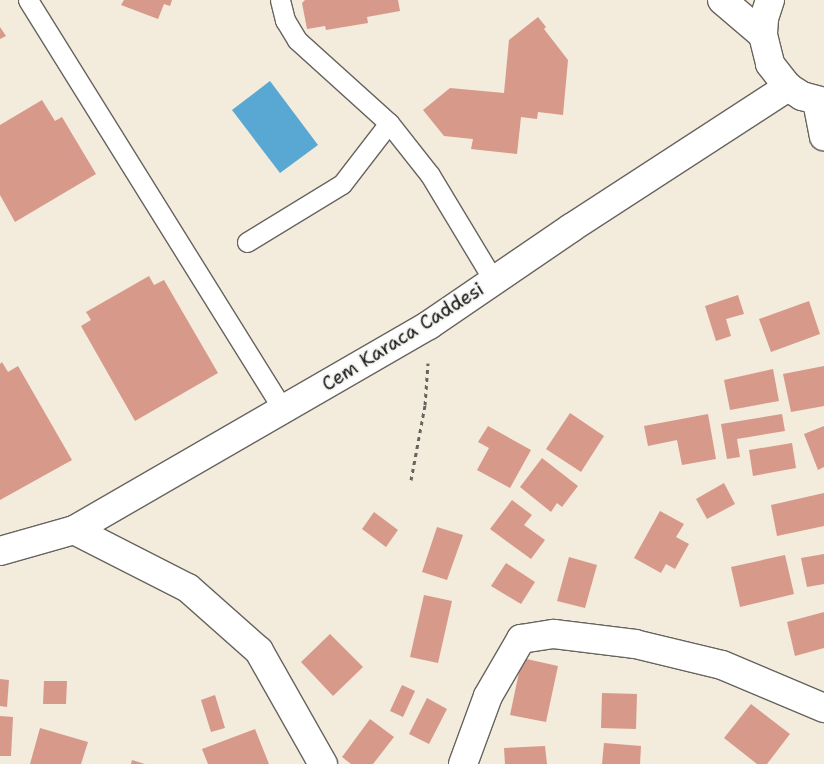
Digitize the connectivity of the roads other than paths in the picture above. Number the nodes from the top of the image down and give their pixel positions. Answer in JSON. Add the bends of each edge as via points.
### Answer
{"nodes":[{"id":1,"x":28,"y":0,"type":"edge"},
{"id":2,"x":280,"y":0,"type":"edge"},
{"id":3,"x":722,"y":0,"type":"edge"},
{"id":4,"x":770,"y":0,"type":"edge"},
{"id":5,"x":763,"y":35,"type":"junction"},
{"id":6,"x":788,"y":87,"type":"junction"},
{"id":7,"x":821,"y":102,"type":"edge"},
{"id":8,"x":389,"y":123,"type":"junction"},
{"id":9,"x":824,"y":136,"type":"edge"},
{"id":10,"x":247,"y":242,"type":"dead end"},
{"id":11,"x":494,"y":281,"type":"junction"},
{"id":12,"x":283,"y":410,"type":"junction"},
{"id":13,"x":74,"y":530,"type":"junction"},
{"id":14,"x":0,"y":552,"type":"edge"},
{"id":15,"x":824,"y":708,"type":"edge"},
{"id":16,"x":323,"y":764,"type":"edge"},
{"id":17,"x":463,"y":764,"type":"edge"}],
"edges":[{"from":1,"to":12,"type":"lane"},
{"from":2,"to":8,"type":"lane","via":[[285,20],[298,40]]},
{"from":3,"to":5,"type":"street"},
{"from":4,"to":5,"type":"street"},
{"from":5,"to":6,"type":"street","via":[[770,64]]},
{"from":6,"to":7,"type":"street"},
{"from":6,"to":11,"type":"street","name":"Cem Karaca Caddesi"},
{"from":7,"to":9,"type":"street"},
{"from":8,"to":10,"type":"lane","via":[[342,184]]},
{"from":8,"to":11,"type":"lane","via":[[430,176]]},
{"from":11,"to":12,"type":"street","name":"Cem Karaca Caddesi","via":[[430,325]]},
{"from":12,"to":13,"type":"street","name":"Cem Karaca Caddesi"},
{"from":13,"to":14,"type":"street","name":"Cem Karaca Caddesi"},
{"from":13,"to":16,"type":"street","via":[[188,588],[259,651]]},
{"from":15,"to":17,"type":"street","via":[[722,665],[634,644],[554,634],[521,639],[488,696]]}]}
